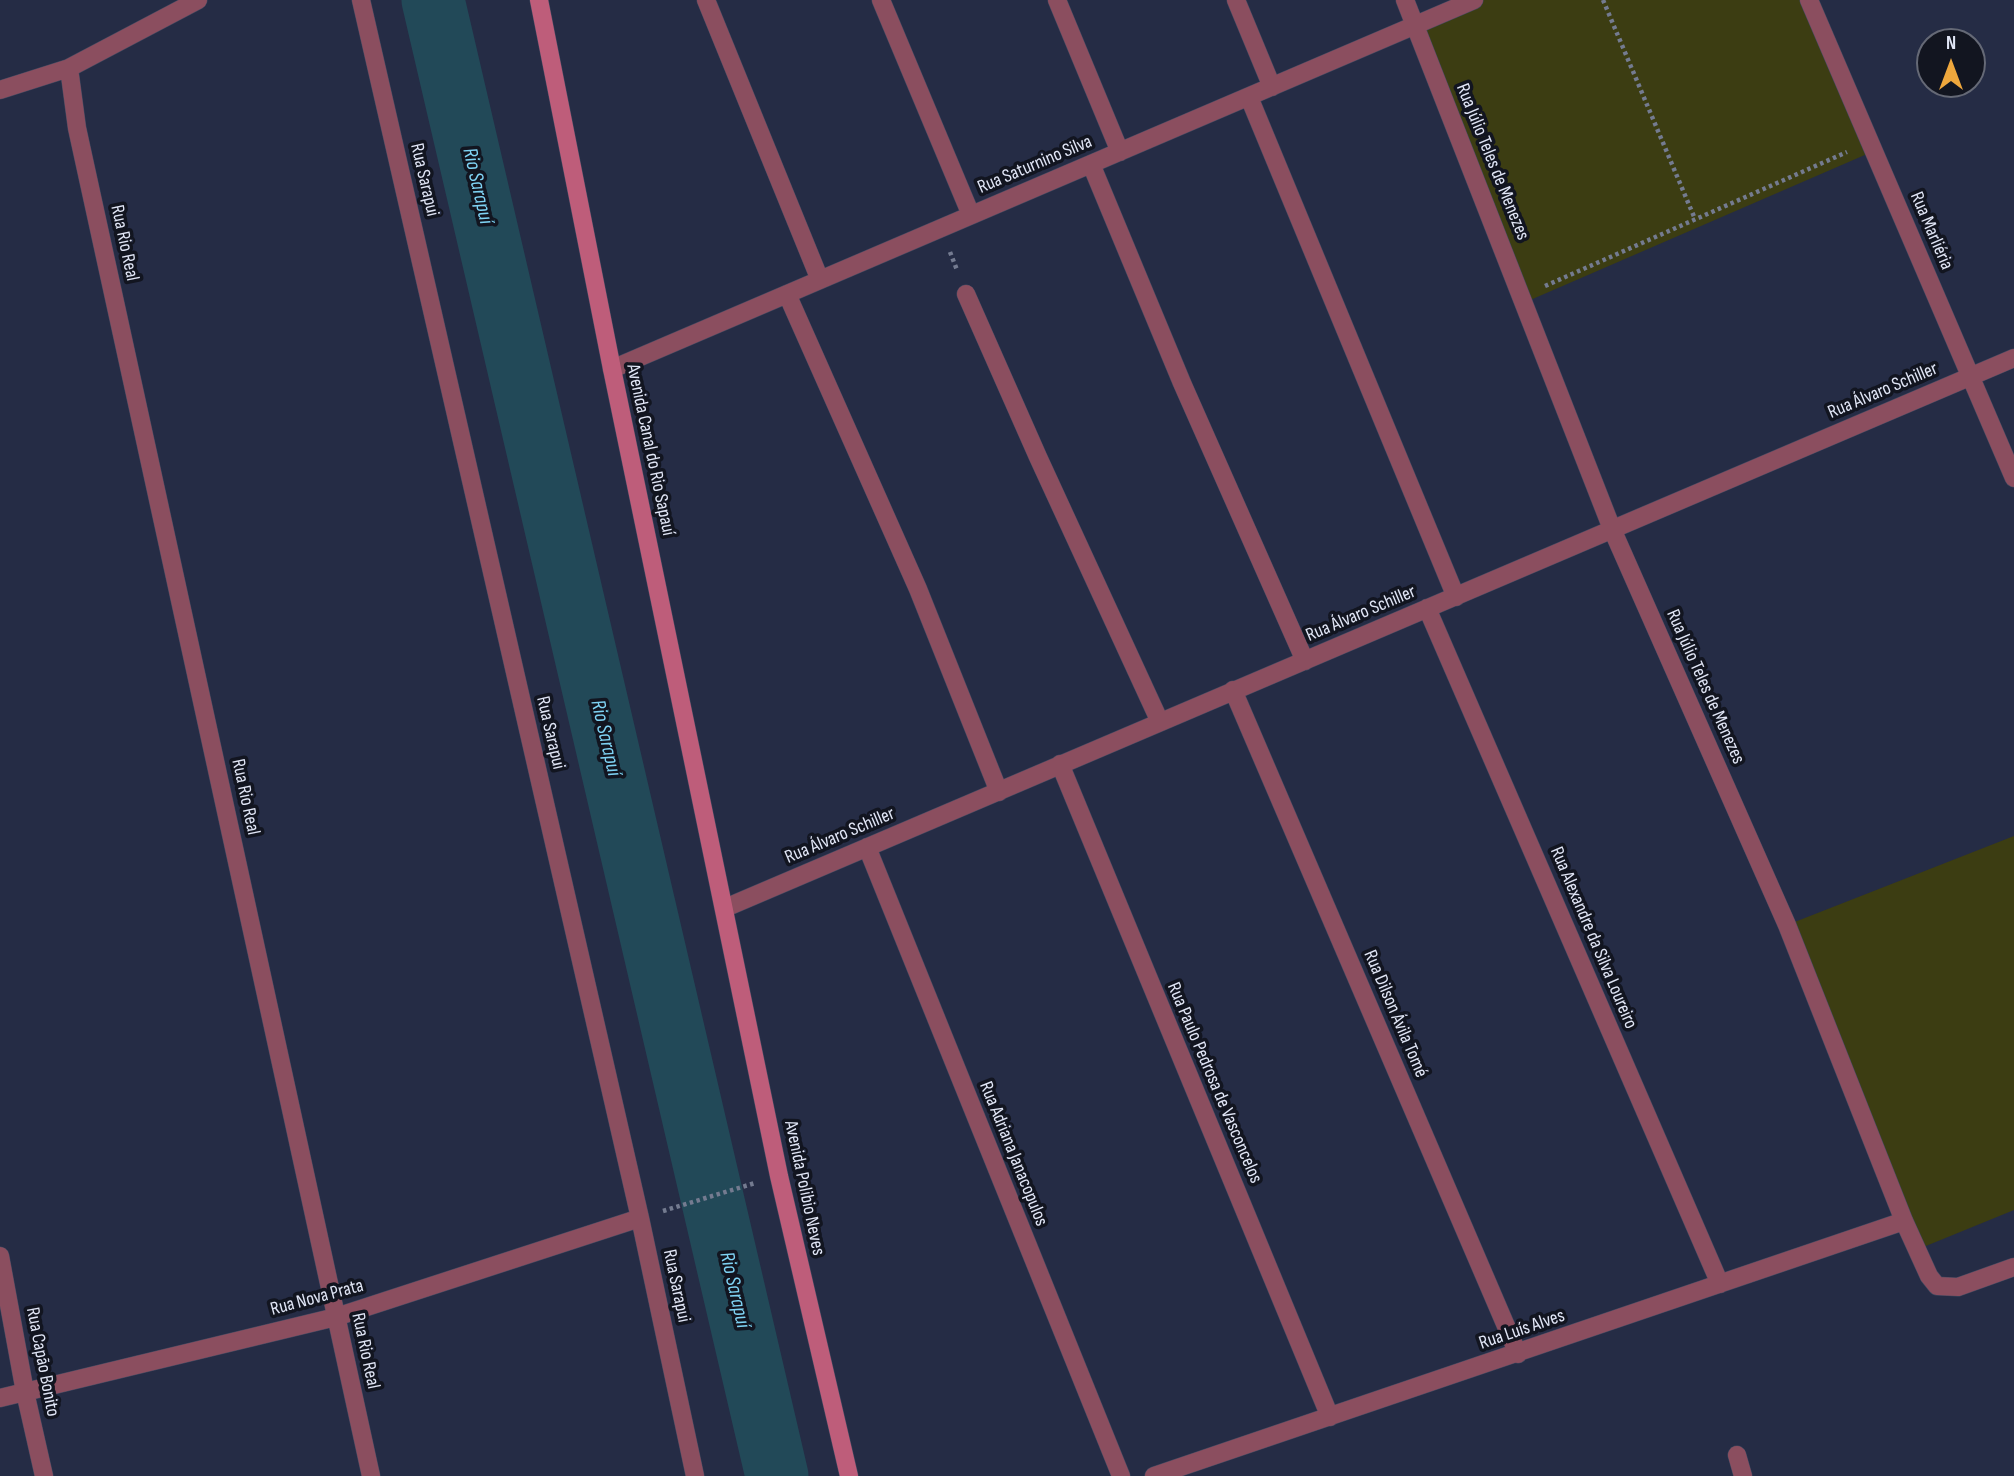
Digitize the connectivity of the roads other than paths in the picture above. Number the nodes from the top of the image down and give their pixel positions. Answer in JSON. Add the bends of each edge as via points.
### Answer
{"nodes":[{"id":1,"x":198,"y":0,"type":"edge"},
{"id":2,"x":361,"y":0,"type":"edge"},
{"id":3,"x":539,"y":0,"type":"edge"},
{"id":4,"x":706,"y":0,"type":"edge"},
{"id":5,"x":881,"y":0,"type":"edge"},
{"id":6,"x":1057,"y":0,"type":"edge"},
{"id":7,"x":1236,"y":0,"type":"edge"},
{"id":8,"x":1405,"y":0,"type":"edge"},
{"id":9,"x":1474,"y":0,"type":"edge"},
{"id":10,"x":1809,"y":0,"type":"edge"},
{"id":11,"x":1415,"y":26,"type":"junction"},
{"id":12,"x":69,"y":68,"type":"junction"},
{"id":13,"x":1272,"y":87,"type":"junction"},
{"id":14,"x":0,"y":90,"type":"edge"},
{"id":15,"x":1249,"y":97,"type":"junction"},
{"id":16,"x":1120,"y":152,"type":"junction"},
{"id":17,"x":1091,"y":164,"type":"junction"},
{"id":18,"x":971,"y":215,"type":"junction"},
{"id":19,"x":820,"y":280,"type":"junction"},
{"id":20,"x":788,"y":294,"type":"junction"},
{"id":21,"x":967,"y":294,"type":"road end"},
{"id":22,"x":2014,"y":358,"type":"edge"},
{"id":23,"x":612,"y":369,"type":"junction"},
{"id":24,"x":1971,"y":376,"type":"junction"},
{"id":25,"x":2014,"y":478,"type":"edge"},
{"id":26,"x":1612,"y":529,"type":"junction"},
{"id":27,"x":1456,"y":597,"type":"junction"},
{"id":28,"x":1427,"y":608,"type":"junction"},
{"id":29,"x":1305,"y":661,"type":"junction"},
{"id":30,"x":1233,"y":690,"type":"junction"},
{"id":31,"x":1160,"y":722,"type":"junction"},
{"id":32,"x":1060,"y":764,"type":"junction"},
{"id":33,"x":999,"y":792,"type":"junction"},
{"id":34,"x":867,"y":847,"type":"junction"},
{"id":35,"x":725,"y":908,"type":"junction"},
{"id":36,"x":640,"y":1218,"type":"junction"},
{"id":37,"x":1904,"y":1221,"type":"junction"},
{"id":38,"x":0,"y":1256,"type":"edge"},
{"id":39,"x":2014,"y":1267,"type":"edge"},
{"id":40,"x":1720,"y":1284,"type":"junction"},
{"id":41,"x":336,"y":1317,"type":"junction"},
{"id":42,"x":1518,"y":1354,"type":"junction"},
{"id":43,"x":25,"y":1392,"type":"junction"},
{"id":44,"x":0,"y":1398,"type":"edge"},
{"id":45,"x":1330,"y":1417,"type":"junction"},
{"id":46,"x":1737,"y":1455,"type":"dead end"},
{"id":47,"x":44,"y":1476,"type":"edge"},
{"id":48,"x":371,"y":1476,"type":"edge"},
{"id":49,"x":695,"y":1476,"type":"edge"},
{"id":50,"x":849,"y":1476,"type":"edge"},
{"id":51,"x":1121,"y":1476,"type":"edge"},
{"id":52,"x":1154,"y":1476,"type":"edge"},
{"id":53,"x":1742,"y":1476,"type":"edge"}],
"edges":[{"from":1,"to":12,"type":"street"},
{"from":2,"to":36,"type":"street","name":"Rua Sarapui"},
{"from":3,"to":23,"type":"street","name":"Avenida Canal do Rio Sapauí"},
{"from":4,"to":19,"type":"street"},
{"from":5,"to":18,"type":"street"},
{"from":6,"to":16,"type":"street"},
{"from":7,"to":13,"type":"street"},
{"from":8,"to":11,"type":"street","name":"Rua Júlio Teles de Menezes"},
{"from":9,"to":11,"type":"street","name":"Rua Saturnino Silva"},
{"from":10,"to":24,"type":"street","name":"Rua Marliéria"},
{"from":11,"to":13,"type":"street","name":"Rua Saturnino Silva"},
{"from":11,"to":26,"type":"street","name":"Rua Júlio Teles de Menezes"},
{"from":12,"to":14,"type":"street"},
{"from":12,"to":41,"type":"street","name":"Rua Rio Real","via":[[77,128]]},
{"from":13,"to":15,"type":"street","name":"Rua Saturnino Silva"},
{"from":15,"to":16,"type":"street","name":"Rua Saturnino Silva"},
{"from":15,"to":27,"type":"street"},
{"from":16,"to":17,"type":"street","name":"Rua Saturnino Silva"},
{"from":17,"to":18,"type":"street","name":"Rua Saturnino Silva"},
{"from":17,"to":29,"type":"street"},
{"from":18,"to":19,"type":"street","name":"Rua Saturnino Silva"},
{"from":19,"to":20,"type":"street","name":"Rua Saturnino Silva"},
{"from":20,"to":23,"type":"street","name":"Rua Saturnino Silva"},
{"from":20,"to":33,"type":"street","via":[[918,589]]},
{"from":21,"to":31,"type":"street"},
{"from":22,"to":24,"type":"street","name":"Rua Álvaro Schiller"},
{"from":23,"to":35,"type":"street","name":"Avenida Canal do Rio Sapauí"},
{"from":24,"to":25,"type":"street","name":"Rua Marliéria"},
{"from":24,"to":26,"type":"street","name":"Rua Álvaro Schiller"},
{"from":26,"to":27,"type":"street","name":"Rua Álvaro Schiller"},
{"from":26,"to":37,"type":"street","name":"Rua Júlio Teles de Menezes","via":[[1787,925]]},
{"from":27,"to":28,"type":"street","name":"Rua Álvaro Schiller"},
{"from":28,"to":29,"type":"street","name":"Rua Álvaro Schiller"},
{"from":28,"to":40,"type":"street","name":"Rua Alexandre da Silva Loureiro"},
{"from":29,"to":30,"type":"street","name":"Rua Álvaro Schiller"},
{"from":30,"to":31,"type":"street","name":"Rua Álvaro Schiller"},
{"from":30,"to":42,"type":"street","name":"Rua Dilson Ávila Tomé"},
{"from":31,"to":32,"type":"street","name":"Rua Álvaro Schiller"},
{"from":32,"to":33,"type":"street","name":"Rua Álvaro Schiller"},
{"from":32,"to":45,"type":"street","name":"Rua Paulo Pedrosa de Vasconcelos"},
{"from":33,"to":34,"type":"street","name":"Rua Álvaro Schiller"},
{"from":34,"to":35,"type":"street","name":"Rua Álvaro Schiller"},
{"from":34,"to":51,"type":"street","name":"Rua Adriana Janacopulos"},
{"from":35,"to":50,"type":"street","name":"Avenida Polibio Neves","via":[[779,1175]]},
{"from":36,"to":41,"type":"street","name":"Rua Nova Prata"},
{"from":36,"to":49,"type":"street","name":"Rua Sarapui"},
{"from":37,"to":39,"type":"street","name":"Rua Júlio Teles de Menezes","via":[[1937,1286],[1958,1287]]},
{"from":37,"to":40,"type":"street","name":"Rua Luís Alves"},
{"from":38,"to":43,"type":"street","name":"Rua Capão Bonito"},
{"from":40,"to":42,"type":"street","name":"Rua Luís Alves"},
{"from":41,"to":43,"type":"street","name":"Rua Nova Prata"},
{"from":41,"to":48,"type":"street","name":"Rua Rio Real"},
{"from":42,"to":45,"type":"street","name":"Rua Luís Alves"},
{"from":43,"to":44,"type":"street","name":"Rua Nova Prata"},
{"from":43,"to":47,"type":"street","name":"Rua Capão Bonito"},
{"from":45,"to":52,"type":"street","name":"Rua Luís Alves"},
{"from":46,"to":53,"type":"street"}]}
